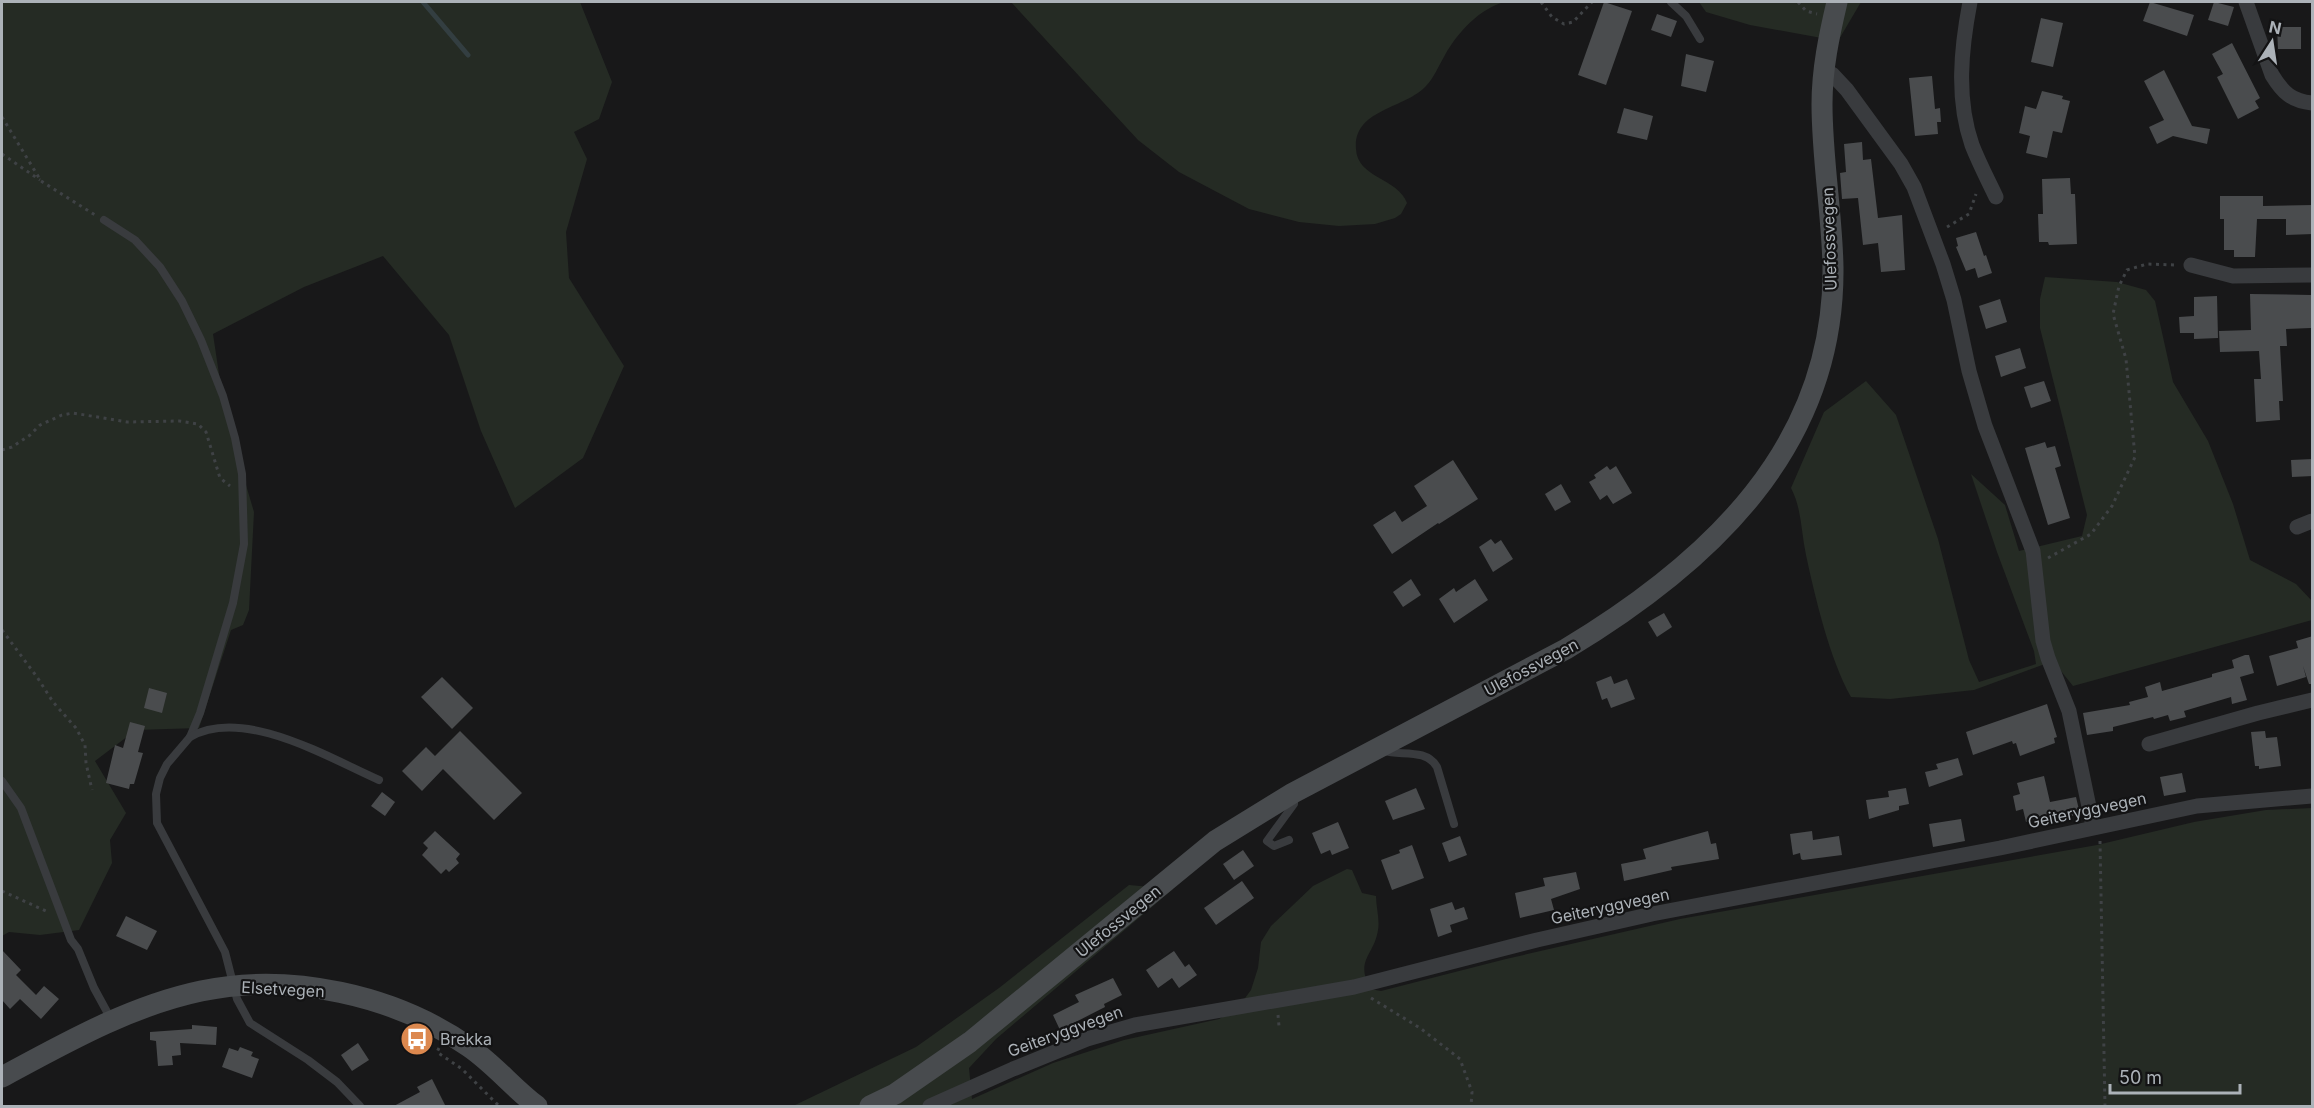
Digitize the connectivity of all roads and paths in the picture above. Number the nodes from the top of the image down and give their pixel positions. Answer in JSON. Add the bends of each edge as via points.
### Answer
{"nodes":[{"id":1,"x":1541,"y":2,"type":"edge"},
{"id":2,"x":1592,"y":2,"type":"edge"},
{"id":3,"x":1671,"y":2,"type":"edge"},
{"id":4,"x":1837,"y":2,"type":"edge"},
{"id":5,"x":1970,"y":2,"type":"edge"},
{"id":6,"x":2246,"y":2,"type":"edge"},
{"id":7,"x":1700,"y":39,"type":"dead end"},
{"id":8,"x":1823,"y":70,"type":"junction"},
{"id":9,"x":2313,"y":103,"type":"edge"},
{"id":10,"x":2,"y":117,"type":"edge"},
{"id":11,"x":2,"y":154,"type":"edge"},
{"id":12,"x":1978,"y":160,"type":"junction"},
{"id":13,"x":41,"y":181,"type":"junction"},
{"id":14,"x":1996,"y":197,"type":"dead end"},
{"id":15,"x":104,"y":220,"type":"joint"},
{"id":16,"x":1932,"y":236,"type":"junction"},
{"id":17,"x":2191,"y":265,"type":"joint"},
{"id":18,"x":2313,"y":275,"type":"edge"},
{"id":19,"x":2,"y":450,"type":"edge"},
{"id":20,"x":243,"y":492,"type":"junction"},
{"id":21,"x":2313,"y":521,"type":"edge"},
{"id":22,"x":2297,"y":527,"type":"dead end"},
{"id":23,"x":2036,"y":565,"type":"junction"},
{"id":24,"x":2,"y":630,"type":"edge"},
{"id":25,"x":2313,"y":700,"type":"edge"},
{"id":26,"x":190,"y":737,"type":"junction"},
{"id":27,"x":2149,"y":744,"type":"dead end"},
{"id":28,"x":1376,"y":749,"type":"junction"},
{"id":29,"x":379,"y":780,"type":"dead end"},
{"id":30,"x":2,"y":781,"type":"edge"},
{"id":31,"x":92,"y":790,"type":"dead end"},
{"id":32,"x":1293,"y":793,"type":"junction"},
{"id":33,"x":2313,"y":796,"type":"edge"},
{"id":34,"x":1454,"y":824,"type":"dead end"},
{"id":35,"x":2096,"y":826,"type":"junction"},
{"id":36,"x":1289,"y":840,"type":"dead end"},
{"id":37,"x":2,"y":891,"type":"edge"},
{"id":38,"x":63,"y":918,"type":"junction"},
{"id":39,"x":235,"y":986,"type":"junction"},
{"id":40,"x":1354,"y":987,"type":"junction"},
{"id":41,"x":112,"y":1022,"type":"junction"},
{"id":42,"x":446,"y":1033,"type":"junction"},
{"id":43,"x":2,"y":1077,"type":"edge"},
{"id":44,"x":521,"y":1099,"type":"edge"},
{"id":45,"x":360,"y":1107,"type":"edge"},
{"id":46,"x":499,"y":1107,"type":"edge"},
{"id":47,"x":537,"y":1107,"type":"edge"},
{"id":48,"x":870,"y":1107,"type":"edge"},
{"id":49,"x":930,"y":1107,"type":"edge"},
{"id":50,"x":1471,"y":1107,"type":"edge"},
{"id":51,"x":2105,"y":1107,"type":"edge"}],
"edges":[{"from":1,"to":2,"type":"path","via":[[1552,17],[1564,24],[1573,22]]},
{"from":3,"to":7,"type":"lane","via":[[1686,16]]},
{"from":4,"to":8,"type":"street","name":"Ulefossvegen"},
{"from":5,"to":12,"type":"street","via":[[1961,91]]},
{"from":6,"to":9,"type":"street","via":[[2278,85],[2298,101]]},
{"from":8,"to":16,"type":"street","via":[[1838,80],[1892,150],[1914,187]]},
{"from":8,"to":28,"type":"street","name":"Ulefossvegen","via":[[1832,242],[1831,303],[1811,397],[1776,464],[1742,507],[1686,565],[1628,610],[1566,649]]},
{"from":10,"to":13,"type":"path"},
{"from":11,"to":13,"type":"path"},
{"from":12,"to":14,"type":"street"},
{"from":12,"to":16,"type":"path","via":[[1976,195],[1969,214]]},
{"from":13,"to":15,"type":"path"},
{"from":15,"to":20,"type":"lane","via":[[135,240],[160,267],[182,301],[223,396],[235,438]]},
{"from":16,"to":23,"type":"street","via":[[1954,300],[1982,416]]},
{"from":17,"to":18,"type":"street","via":[[2233,276]]},
{"from":17,"to":23,"type":"path","via":[[2147,264],[2127,270],[2114,314],[2126,359],[2135,457],[2112,506],[2091,534]]},
{"from":19,"to":20,"type":"path","via":[[30,435],[40,424],[73,413],[127,422],[198,424],[206,432],[220,478]]},
{"from":20,"to":26,"type":"lane","via":[[241,568],[209,687]]},
{"from":21,"to":22,"type":"street"},
{"from":23,"to":35,"type":"street","via":[[2043,641],[2069,711]]},
{"from":24,"to":31,"type":"path","via":[[76,728],[85,745]]},
{"from":25,"to":27,"type":"street"},
{"from":26,"to":29,"type":"lane","via":[[213,728],[274,735]]},
{"from":26,"to":39,"type":"lane","via":[[160,778],[157,823],[225,952]]},
{"from":28,"to":32,"type":"street","name":"Ulefossvegen"},
{"from":28,"to":34,"type":"lane","via":[[1396,755],[1419,754],[1431,760],[1437,767]]},
{"from":30,"to":38,"type":"lane","via":[[21,808]]},
{"from":32,"to":36,"type":"lane","via":[[1294,804],[1267,841],[1274,846]]},
{"from":32,"to":48,"type":"street","name":"Ulefossvegen","via":[[1215,841],[970,1042]]},
{"from":33,"to":35,"type":"street","name":"Geiteryggvegen","via":[[2197,806]]},
{"from":35,"to":40,"type":"street","name":"Geiteryggvegen","via":[[1652,914]]},
{"from":35,"to":51,"type":"path"},
{"from":37,"to":38,"type":"path"},
{"from":38,"to":41,"type":"lane"},
{"from":39,"to":41,"type":"street","name":"Elsetvegen","via":[[183,996]]},
{"from":39,"to":42,"type":"street","name":"Elsetvegen","via":[[283,986],[341,993],[398,1010]]},
{"from":39,"to":45,"type":"lane","via":[[250,1023],[330,1077]]},
{"from":40,"to":49,"type":"street","name":"Geiteryggvegen","via":[[1135,1025],[1034,1060]]},
{"from":40,"to":50,"type":"path","via":[[1420,1028],[1460,1059],[1472,1092]]},
{"from":41,"to":43,"type":"street","name":"Elsetvegen"},
{"from":42,"to":44,"type":"street","name":"Elsetvegen","via":[[486,1059]]},
{"from":42,"to":46,"type":"path","via":[[437,1052],[462,1069]]},
{"from":44,"to":47,"type":"street","name":"Elsetvegen"}]}
